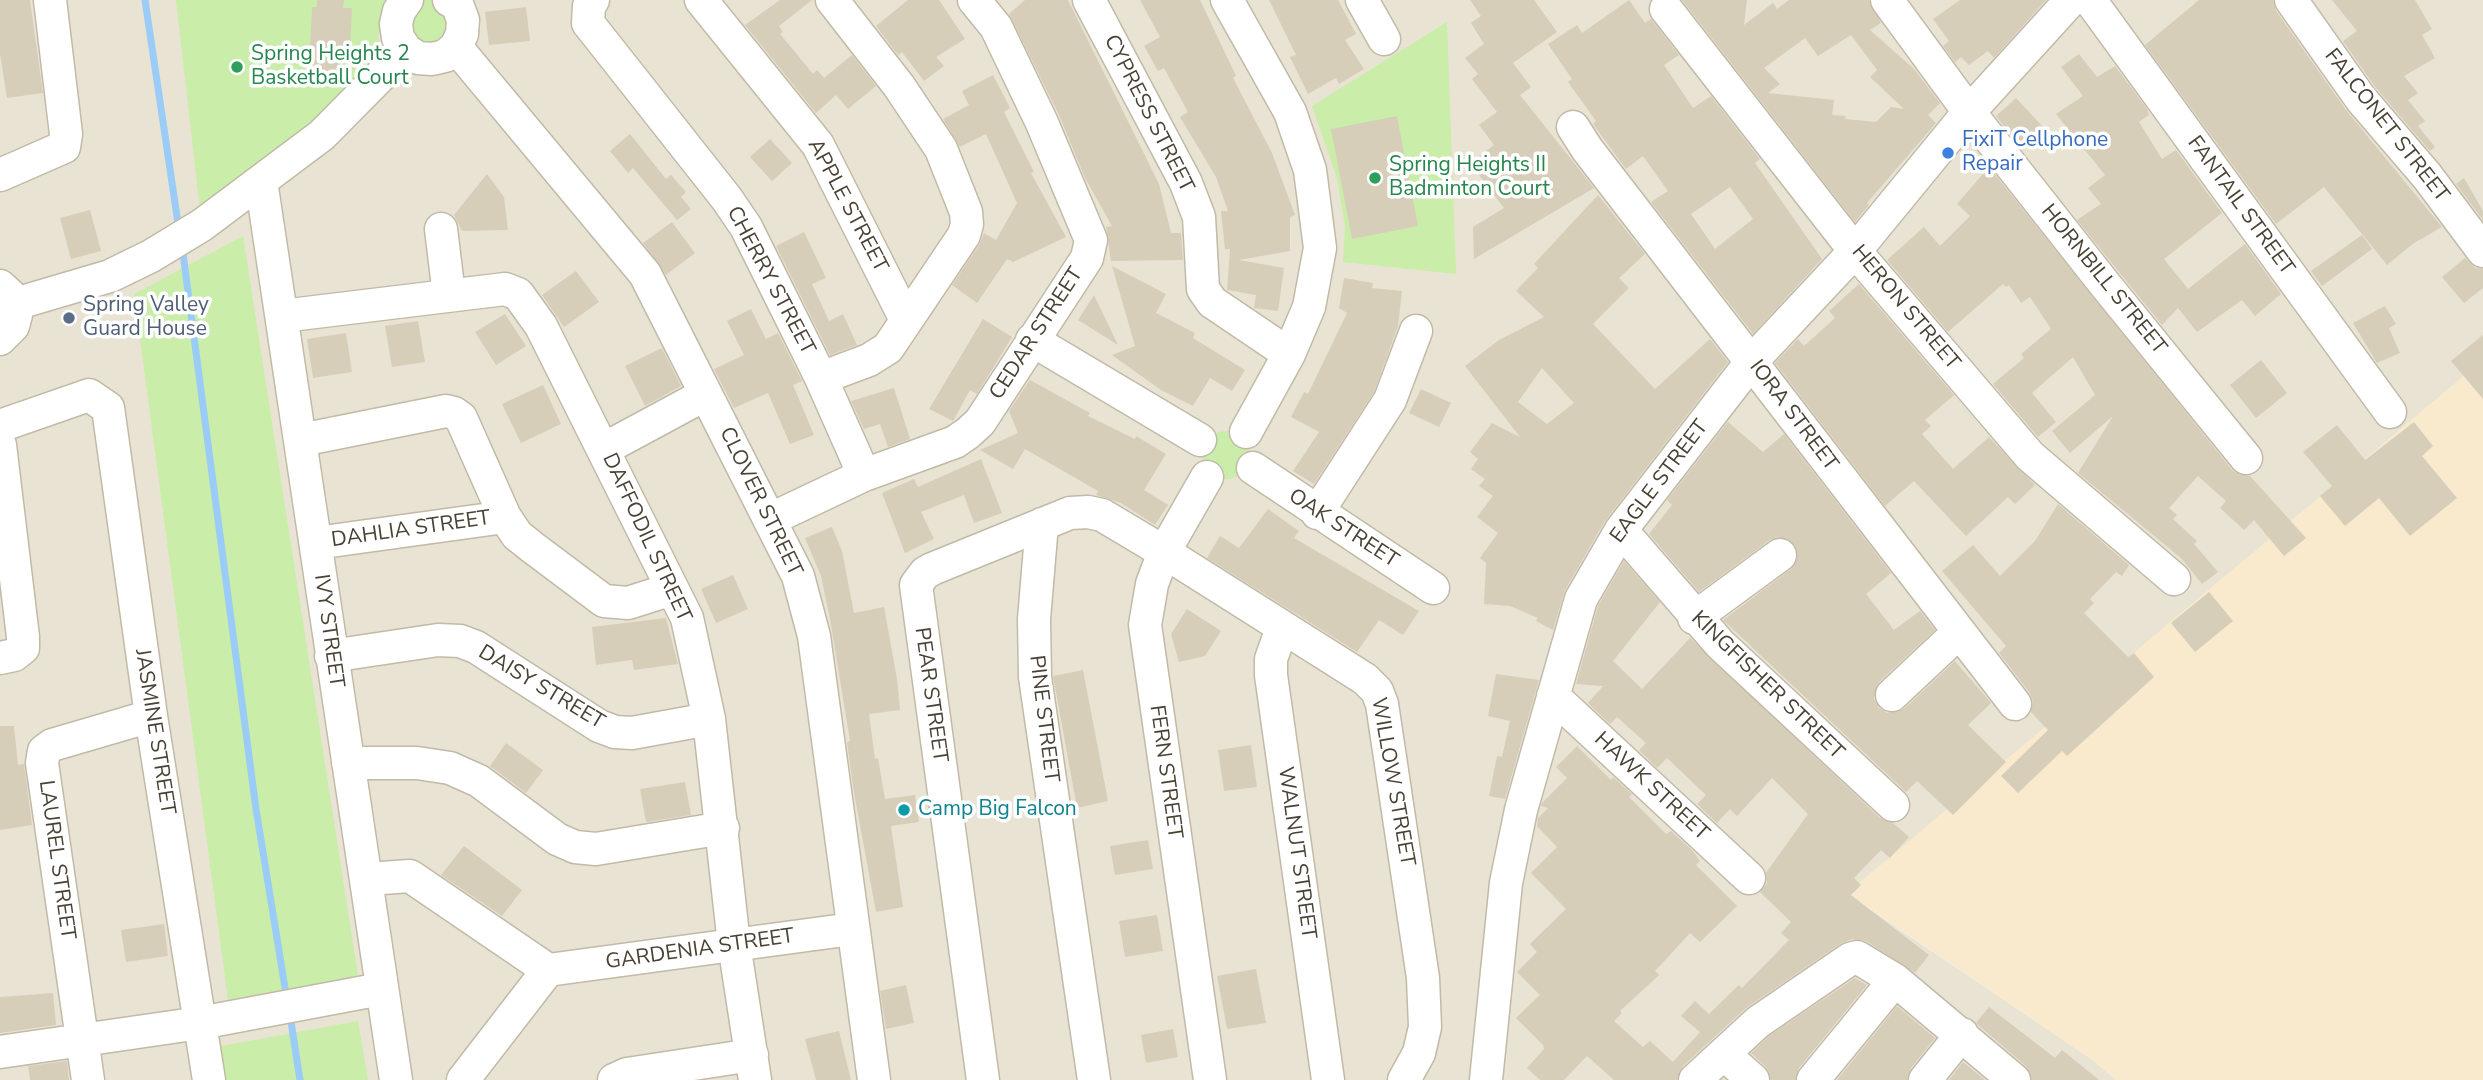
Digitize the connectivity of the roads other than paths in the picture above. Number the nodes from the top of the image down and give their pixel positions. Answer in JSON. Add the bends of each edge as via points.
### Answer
{"nodes":[{"id":1,"x":50,"y":0,"type":"edge"},
{"id":2,"x":407,"y":0,"type":"edge"},
{"id":3,"x":593,"y":0,"type":"edge"},
{"id":4,"x":701,"y":0,"type":"edge"},
{"id":5,"x":832,"y":0,"type":"edge"},
{"id":6,"x":974,"y":0,"type":"edge"},
{"id":7,"x":1088,"y":0,"type":"edge"},
{"id":8,"x":1227,"y":0,"type":"edge"},
{"id":9,"x":1363,"y":0,"type":"edge"},
{"id":10,"x":1887,"y":0,"type":"edge"},
{"id":11,"x":2071,"y":0,"type":"edge"},
{"id":12,"x":2090,"y":0,"type":"edge"},
{"id":13,"x":2291,"y":0,"type":"edge"},
{"id":14,"x":455,"y":1,"type":"edge"},
{"id":15,"x":1666,"y":9,"type":"dead end"},
{"id":16,"x":1384,"y":39,"type":"dead end"},
{"id":17,"x":456,"y":47,"type":"junction"},
{"id":18,"x":405,"y":50,"type":"junction"},
{"id":19,"x":1969,"y":112,"type":"junction"},
{"id":20,"x":1573,"y":127,"type":"dead end"},
{"id":21,"x":0,"y":175,"type":"edge"},
{"id":22,"x":261,"y":181,"type":"junction"},
{"id":23,"x":441,"y":229,"type":"dead end"},
{"id":24,"x":1855,"y":250,"type":"junction"},
{"id":25,"x":2483,"y":251,"type":"edge"},
{"id":26,"x":7,"y":295,"type":"edge"},
{"id":27,"x":449,"y":295,"type":"junction"},
{"id":28,"x":282,"y":316,"type":"junction"},
{"id":29,"x":905,"y":318,"type":"junction"},
{"id":30,"x":1416,"y":331,"type":"dead end"},
{"id":31,"x":0,"y":340,"type":"edge"},
{"id":32,"x":1032,"y":340,"type":"junction"},
{"id":33,"x":1289,"y":354,"type":"junction"},
{"id":34,"x":1752,"y":361,"type":"junction"},
{"id":35,"x":821,"y":378,"type":"junction"},
{"id":36,"x":706,"y":394,"type":"junction"},
{"id":37,"x":2390,"y":412,"type":"dead end"},
{"id":38,"x":0,"y":426,"type":"edge"},
{"id":39,"x":1246,"y":432,"type":"junction"},
{"id":40,"x":301,"y":440,"type":"junction"},
{"id":41,"x":1200,"y":440,"type":"junction"},
{"id":42,"x":0,"y":445,"type":"edge"},
{"id":43,"x":604,"y":449,"type":"junction"},
{"id":44,"x":2246,"y":457,"type":"dead end"},
{"id":45,"x":1253,"y":468,"type":"junction"},
{"id":46,"x":864,"y":474,"type":"junction"},
{"id":47,"x":1207,"y":477,"type":"junction"},
{"id":48,"x":1317,"y":513,"type":"junction"},
{"id":49,"x":505,"y":517,"type":"junction"},
{"id":50,"x":771,"y":519,"type":"junction"},
{"id":51,"x":1042,"y":524,"type":"junction"},
{"id":52,"x":1621,"y":530,"type":"junction"},
{"id":53,"x":316,"y":543,"type":"junction"},
{"id":54,"x":1164,"y":552,"type":"junction"},
{"id":55,"x":1780,"y":555,"type":"dead end"},
{"id":56,"x":2174,"y":579,"type":"dead end"},
{"id":57,"x":1433,"y":588,"type":"dead end"},
{"id":58,"x":672,"y":589,"type":"junction"},
{"id":59,"x":1695,"y":618,"type":"junction"},
{"id":60,"x":1282,"y":628,"type":"junction"},
{"id":61,"x":1958,"y":633,"type":"junction"},
{"id":62,"x":331,"y":656,"type":"junction"},
{"id":63,"x":0,"y":659,"type":"edge"},
{"id":64,"x":1892,"y":695,"type":"dead end"},
{"id":65,"x":1553,"y":696,"type":"junction"},
{"id":66,"x":2015,"y":704,"type":"dead end"},
{"id":67,"x":151,"y":716,"type":"junction"},
{"id":68,"x":709,"y":719,"type":"junction"},
{"id":69,"x":348,"y":763,"type":"junction"},
{"id":70,"x":1893,"y":805,"type":"dead end"},
{"id":71,"x":723,"y":828,"type":"junction"},
{"id":72,"x":1749,"y":877,"type":"dead end"},
{"id":73,"x":368,"y":879,"type":"junction"},
{"id":74,"x":852,"y":929,"type":"junction"},
{"id":75,"x":734,"y":944,"type":"junction"},
{"id":76,"x":548,"y":971,"type":"junction"},
{"id":77,"x":1895,"y":980,"type":"junction"},
{"id":78,"x":382,"y":989,"type":"junction"},
{"id":79,"x":200,"y":1023,"type":"junction"},
{"id":80,"x":1962,"y":1034,"type":"junction"},
{"id":81,"x":82,"y":1039,"type":"junction"},
{"id":82,"x":0,"y":1052,"type":"edge"},
{"id":83,"x":1724,"y":1054,"type":"junction"},
{"id":84,"x":754,"y":1068,"type":"edge"},
{"id":85,"x":89,"y":1080,"type":"edge"},
{"id":86,"x":209,"y":1080,"type":"edge"},
{"id":87,"x":396,"y":1080,"type":"edge"},
{"id":88,"x":463,"y":1080,"type":"edge"},
{"id":89,"x":614,"y":1080,"type":"edge"},
{"id":90,"x":874,"y":1080,"type":"edge"},
{"id":91,"x":983,"y":1080,"type":"edge"},
{"id":92,"x":1094,"y":1080,"type":"edge"},
{"id":93,"x":1210,"y":1080,"type":"edge"},
{"id":94,"x":1328,"y":1080,"type":"edge"},
{"id":95,"x":1404,"y":1080,"type":"edge"},
{"id":96,"x":1486,"y":1080,"type":"edge"},
{"id":97,"x":1695,"y":1080,"type":"edge"},
{"id":98,"x":1753,"y":1080,"type":"edge"},
{"id":99,"x":1814,"y":1080,"type":"edge"},
{"id":100,"x":1925,"y":1080,"type":"edge"},
{"id":101,"x":2014,"y":1080,"type":"edge"}],
"edges":[{"from":1,"to":21,"type":"street","via":[[64,147]]},
{"from":2,"to":18,"type":"street","via":[[396,24]]},
{"from":3,"to":35,"type":"street","name":"CHERRY STREET","via":[[588,23],[740,218]]},
{"from":4,"to":29,"type":"street","name":"APPLE STREET","via":[[818,145]]},
{"from":5,"to":29,"type":"street","via":[[941,149],[966,212],[964,235]]},
{"from":6,"to":32,"type":"street","name":"CEDAR STREET","via":[[996,27],[1091,240],[1087,258]]},
{"from":7,"to":33,"type":"street","name":"CYPRESS STREET","via":[[1186,183],[1199,218],[1203,289],[1212,302]]},
{"from":8,"to":33,"type":"street","via":[[1290,112],[1310,170],[1320,248],[1308,307]]},
{"from":9,"to":16,"type":"street"},
{"from":10,"to":19,"type":"street","name":"HORNBILL STREET"},
{"from":11,"to":19,"type":"street","name":"EAGLE STREET"},
{"from":12,"to":37,"type":"street","name":"FANTAIL STREET"},
{"from":13,"to":25,"type":"street","name":"FALCONET STREET","via":[[2361,99]]},
{"from":14,"to":17,"type":"street","via":[[463,20],[463,34]]},
{"from":15,"to":24,"type":"street","name":"HERON STREET"},
{"from":17,"to":18,"type":"street","via":[[432,60]]},
{"from":17,"to":36,"type":"street","name":"CLOVER STREET","via":[[645,274]]},
{"from":18,"to":22,"type":"street","via":[[322,135]]},
{"from":19,"to":24,"type":"street","name":"EAGLE STREET"},
{"from":19,"to":44,"type":"street","name":"HORNBILL STREET"},
{"from":20,"to":34,"type":"street","name":"IORA STREET"},
{"from":22,"to":26,"type":"street","via":[[151,256],[80,286]]},
{"from":22,"to":28,"type":"street","name":"IVY STREET"},
{"from":23,"to":27,"type":"street"},
{"from":24,"to":34,"type":"street","name":"EAGLE STREET"},
{"from":24,"to":56,"type":"street","name":"HERON STREET","via":[[2031,456]]},
{"from":26,"to":31,"type":"street","via":[[13,326]]},
{"from":27,"to":28,"type":"street","name":"DAFFODIL STREET"},
{"from":27,"to":43,"type":"street","name":"DAFFODIL STREET","via":[[505,289],[518,294],[541,326]]},
{"from":28,"to":40,"type":"street","name":"IVY STREET"},
{"from":29,"to":35,"type":"street","via":[[888,348]]},
{"from":30,"to":48,"type":"street","via":[[1390,400]]},
{"from":32,"to":41,"type":"street"},
{"from":32,"to":46,"type":"street","name":"CEDAR STREET","via":[[980,422],[968,433],[955,442]]},
{"from":33,"to":39,"type":"street"},
{"from":34,"to":52,"type":"street","name":"EAGLE STREET"},
{"from":34,"to":61,"type":"street","name":"IORA STREET"},
{"from":35,"to":46,"type":"street","name":"CHERRY STREET"},
{"from":36,"to":43,"type":"street"},
{"from":36,"to":50,"type":"street","name":"CLOVER STREET"},
{"from":38,"to":67,"type":"street","name":"JASMINE STREET","via":[[89,395],[108,408]]},
{"from":39,"to":41,"type":"street","via":[[1221,425]]},
{"from":39,"to":45,"type":"street","via":[[1254,443]]},
{"from":40,"to":49,"type":"street","name":"DAHLIA STREET","via":[[454,413],[461,418]]},
{"from":40,"to":53,"type":"street","name":"IVY STREET"},
{"from":41,"to":47,"type":"street","via":[[1199,466]]},
{"from":42,"to":63,"type":"street","via":[[23,648]]},
{"from":43,"to":58,"type":"street","name":"DAFFODIL STREET"},
{"from":45,"to":47,"type":"street","via":[[1232,484]]},
{"from":45,"to":48,"type":"street","name":"OAK STREET"},
{"from":46,"to":50,"type":"street","name":"CEDAR STREET"},
{"from":47,"to":54,"type":"street","name":"FERN STREET"},
{"from":48,"to":57,"type":"street","name":"OAK STREET"},
{"from":49,"to":53,"type":"street","name":"DAHLIA STREET"},
{"from":49,"to":58,"type":"street","name":"DAHLIA STREET","via":[[517,535],[604,601],[628,603]]},
{"from":50,"to":74,"type":"street","name":"CLOVER STREET","via":[[797,576],[814,636]]},
{"from":51,"to":54,"type":"street","name":"PEAR STREET","via":[[1070,513],[1102,515]]},
{"from":51,"to":91,"type":"street","name":"PEAR STREET","via":[[932,569],[916,585]]},
{"from":51,"to":92,"type":"street","name":"PINE STREET","via":[[1034,619],[1035,677]]},
{"from":52,"to":59,"type":"street","name":"KINGFISHER STREET"},
{"from":52,"to":65,"type":"street","name":"EAGLE STREET","via":[[1581,599]]},
{"from":53,"to":62,"type":"street","name":"IVY STREET"},
{"from":54,"to":60,"type":"street","name":"WILLOW STREET"},
{"from":54,"to":93,"type":"street","name":"FERN STREET","via":[[1148,606],[1146,645]]},
{"from":55,"to":59,"type":"street"},
{"from":58,"to":68,"type":"street","name":"DAFFODIL STREET","via":[[687,618]]},
{"from":59,"to":70,"type":"street","name":"KINGFISHER STREET"},
{"from":60,"to":94,"type":"street","name":"WALNUT STREET","via":[[1271,675]]},
{"from":60,"to":95,"type":"street","name":"WILLOW STREET","via":[[1372,684],[1382,704],[1423,978],[1425,1027],[1419,1054]]},
{"from":61,"to":64,"type":"street"},
{"from":61,"to":66,"type":"street","name":"IORA STREET"},
{"from":62,"to":68,"type":"street","name":"DAISY STREET","via":[[460,641],[615,732]]},
{"from":62,"to":69,"type":"street","name":"IVY STREET"},
{"from":65,"to":72,"type":"street","name":"HAWK STREET"},
{"from":65,"to":96,"type":"street","name":"EAGLE STREET","via":[[1506,883]]},
{"from":67,"to":79,"type":"street","name":"JASMINE STREET"},
{"from":67,"to":81,"type":"street","name":"LAUREL STREET","via":[[44,751],[42,763]]},
{"from":68,"to":71,"type":"street","name":"DAFFODIL STREET"},
{"from":69,"to":71,"type":"street","via":[[450,768],[479,781],[557,839],[575,847],[596,849]]},
{"from":69,"to":73,"type":"street","name":"IVY STREET"},
{"from":71,"to":75,"type":"street","name":"DAFFODIL STREET"},
{"from":73,"to":76,"type":"street","via":[[410,876]]},
{"from":73,"to":78,"type":"street","name":"IVY STREET"},
{"from":74,"to":75,"type":"street","name":"GARDENIA STREET"},
{"from":74,"to":90,"type":"street","name":"CLOVER STREET"},
{"from":75,"to":76,"type":"street","name":"GARDENIA STREET"},
{"from":75,"to":84,"type":"street","name":"DAFFODIL STREET"},
{"from":76,"to":88,"type":"street"},
{"from":77,"to":80,"type":"street"},
{"from":77,"to":83,"type":"street","via":[[1864,959],[1850,959],[1758,1022]]},
{"from":77,"to":99,"type":"street"},
{"from":78,"to":79,"type":"street"},
{"from":78,"to":87,"type":"street","name":"IVY STREET"},
{"from":79,"to":81,"type":"street"},
{"from":79,"to":86,"type":"street","name":"JASMINE STREET"},
{"from":80,"to":100,"type":"street"},
{"from":80,"to":101,"type":"street"},
{"from":81,"to":82,"type":"street"},
{"from":81,"to":85,"type":"street","name":"LAUREL STREET"},
{"from":83,"to":97,"type":"street"},
{"from":83,"to":98,"type":"street"},
{"from":84,"to":89,"type":"street","via":[[627,1074]]}]}
